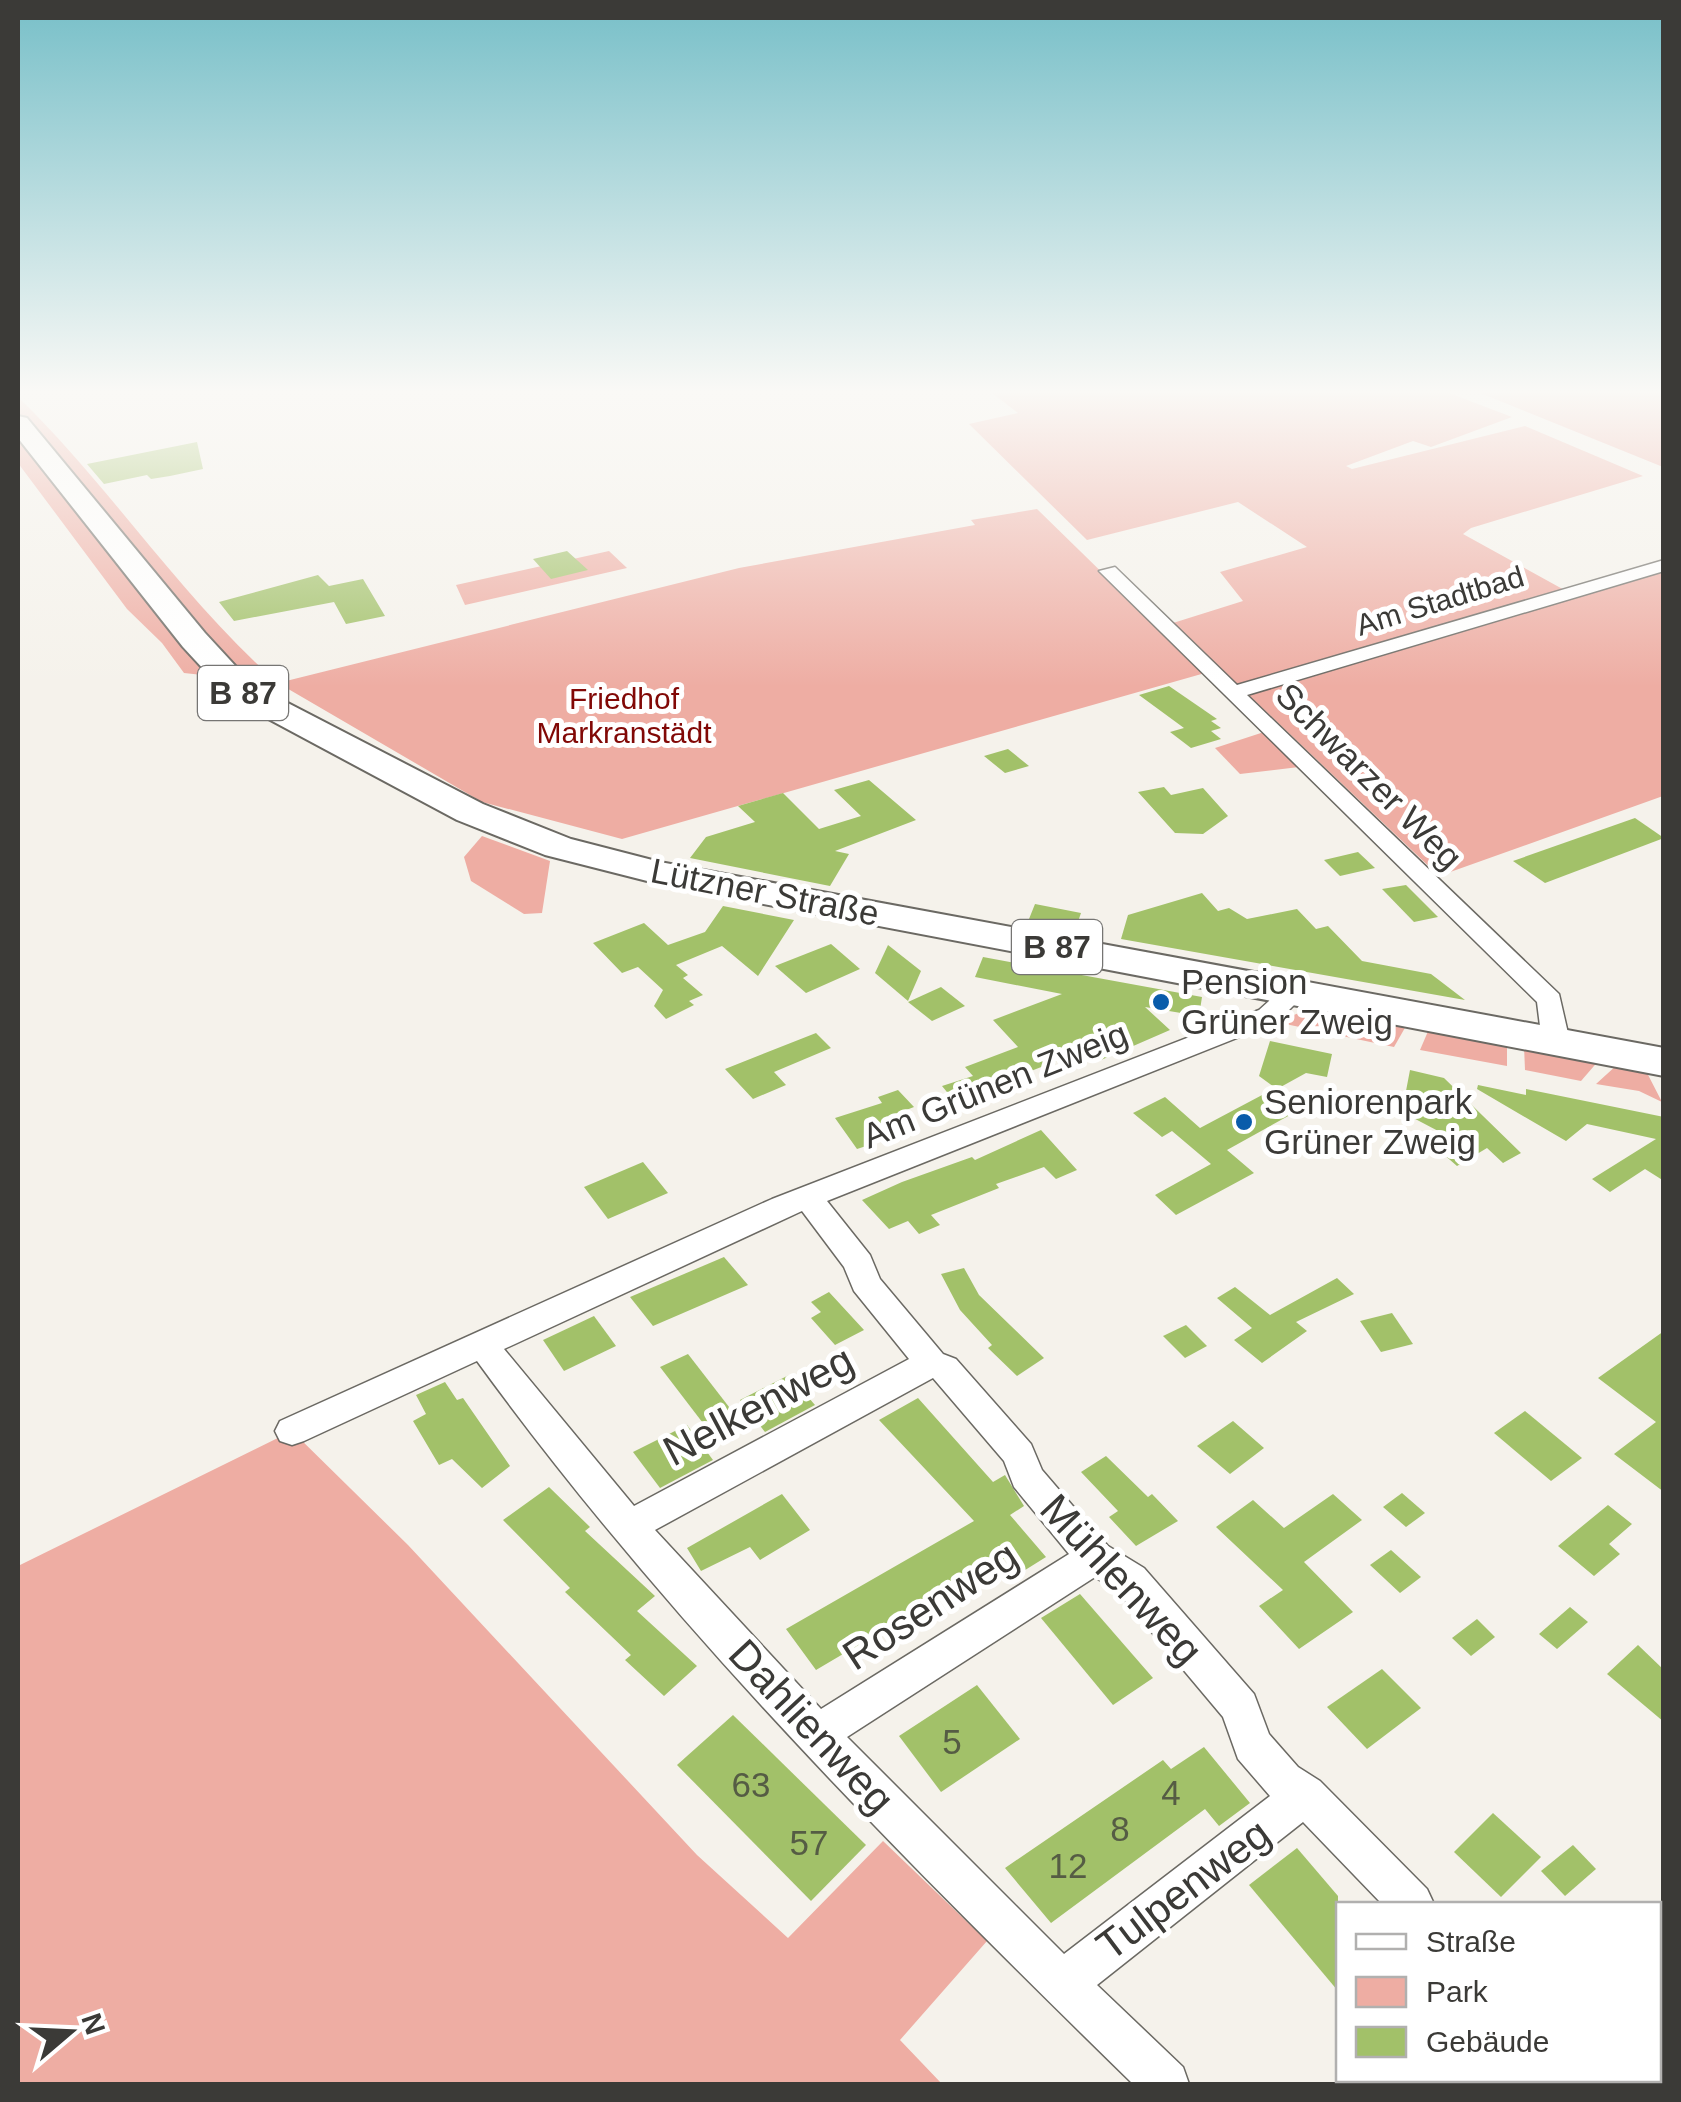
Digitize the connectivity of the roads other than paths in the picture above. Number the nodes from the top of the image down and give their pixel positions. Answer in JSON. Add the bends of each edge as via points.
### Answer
{"nodes":[{"id":1,"x":73,"y":491,"type":"edge"},
{"id":2,"x":1664,"y":565,"type":"edge"},
{"id":3,"x":1108,"y":572,"type":"dead end"},
{"id":4,"x":1234,"y":692,"type":"junction"},
{"id":5,"x":1284,"y":990,"type":"junction"},
{"id":6,"x":1556,"y":1042,"type":"junction"},
{"id":7,"x":1664,"y":1062,"type":"edge"},
{"id":8,"x":819,"y":1194,"type":"junction"},
{"id":9,"x":483,"y":1345,"type":"junction"},
{"id":10,"x":931,"y":1363,"type":"junction"},
{"id":11,"x":292,"y":1432,"type":"dead end"},
{"id":12,"x":628,"y":1527,"type":"junction"},
{"id":13,"x":1095,"y":1556,"type":"junction"},
{"id":14,"x":816,"y":1734,"type":"junction"},
{"id":15,"x":1305,"y":1794,"type":"junction"},
{"id":16,"x":1410,"y":1902,"type":"edge"},
{"id":17,"x":1062,"y":1984,"type":"junction"},
{"id":18,"x":1166,"y":2084,"type":"edge"}],
"edges":[{"from":1,"to":5,"type":"main road","name":"Lützner Straße","number":"B 87","via":[[242,692],[470,812],[558,847],[659,873]]},
{"from":2,"to":4,"type":"street","name":"Am Stadtbad"},
{"from":3,"to":4,"type":"street","name":"Schwarzer Weg"},
{"from":4,"to":6,"type":"street","name":"Schwarzer Weg","via":[[1550,1000]]},
{"from":5,"to":6,"type":"main road","name":"Lützner Straße","number":"B 87"},
{"from":5,"to":8,"type":"street","name":"Am Grünen Zweig","via":[[1282,1004],[1268,1016]]},
{"from":6,"to":7,"type":"main road","name":"Lützner Straße","number":"B 87"},
{"from":8,"to":9,"type":"street"},
{"from":8,"to":10,"type":"street","name":"Mühlenweg","via":[[865,1283]]},
{"from":9,"to":11,"type":"street"},
{"from":9,"to":12,"type":"street","name":"Dahlienweg"},
{"from":10,"to":12,"type":"street","name":"Nelkenweg"},
{"from":10,"to":13,"type":"street","name":"Mühlenweg","via":[[944,1368],[1004,1435],[1027,1478]]},
{"from":12,"to":14,"type":"street","name":"Dahlienweg"},
{"from":13,"to":14,"type":"street","name":"Rosenweg"},
{"from":13,"to":15,"type":"street","name":"Mühlenweg","via":[[1131,1580],[1240,1708],[1252,1746],[1283,1781]]},
{"from":14,"to":17,"type":"street","name":"Dahlienweg"},
{"from":15,"to":16,"type":"street","name":"Mühlenweg"},
{"from":15,"to":17,"type":"street","name":"Tulpenweg"},
{"from":17,"to":18,"type":"street","name":"Dahlienweg"}]}
